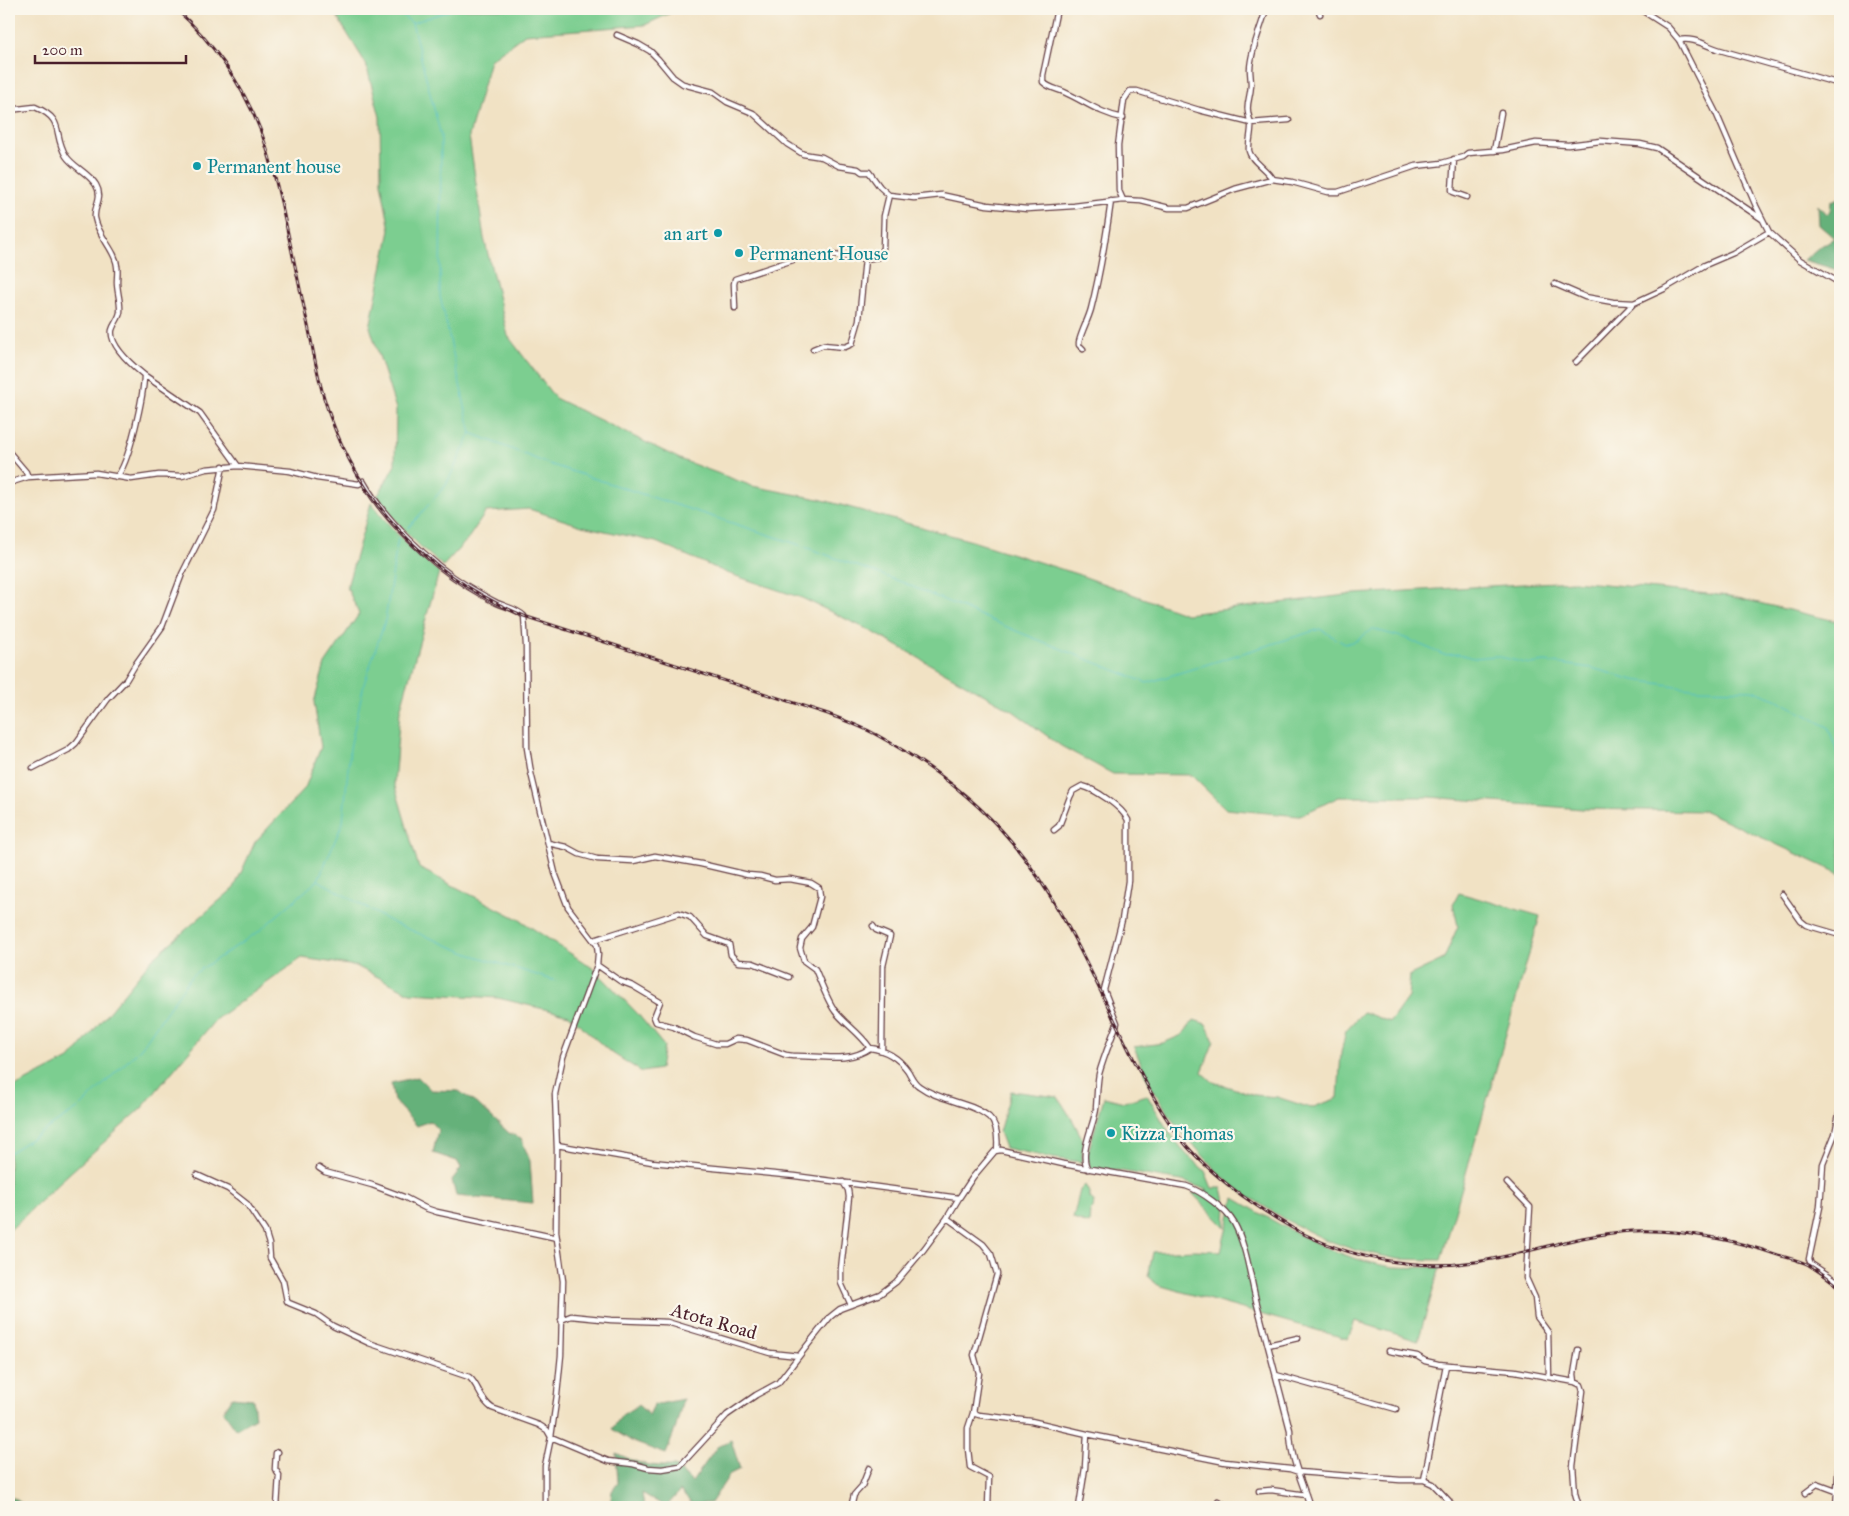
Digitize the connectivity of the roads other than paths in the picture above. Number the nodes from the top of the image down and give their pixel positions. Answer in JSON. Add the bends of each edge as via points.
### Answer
{"nodes":[{"id":1,"x":1057,"y":9,"type":"edge"},
{"id":2,"x":1266,"y":9,"type":"edge"},
{"id":3,"x":1640,"y":9,"type":"edge"},
{"id":4,"x":617,"y":35,"type":"dead end"},
{"id":5,"x":1679,"y":40,"type":"junction"},
{"id":6,"x":1840,"y":84,"type":"edge"},
{"id":7,"x":9,"y":110,"type":"edge"},
{"id":8,"x":1502,"y":113,"type":"dead end"},
{"id":9,"x":1123,"y":118,"type":"junction"},
{"id":10,"x":1289,"y":120,"type":"dead end"},
{"id":11,"x":1251,"y":123,"type":"junction"},
{"id":12,"x":1494,"y":151,"type":"junction"},
{"id":13,"x":1454,"y":159,"type":"junction"},
{"id":14,"x":1272,"y":179,"type":"junction"},
{"id":15,"x":889,"y":195,"type":"junction"},
{"id":16,"x":1467,"y":197,"type":"dead end"},
{"id":17,"x":1123,"y":200,"type":"junction"},
{"id":18,"x":1111,"y":202,"type":"junction"},
{"id":19,"x":1762,"y":219,"type":"junction"},
{"id":20,"x":1769,"y":232,"type":"junction"},
{"id":21,"x":865,"y":259,"type":"junction"},
{"id":22,"x":1840,"y":283,"type":"edge"},
{"id":23,"x":1555,"y":284,"type":"dead end"},
{"id":24,"x":1634,"y":303,"type":"junction"},
{"id":25,"x":735,"y":308,"type":"dead end"},
{"id":26,"x":813,"y":348,"type":"dead end"},
{"id":27,"x":1083,"y":350,"type":"dead end"},
{"id":28,"x":1576,"y":362,"type":"dead end"},
{"id":29,"x":144,"y":375,"type":"junction"},
{"id":30,"x":9,"y":452,"type":"edge"},
{"id":31,"x":223,"y":466,"type":"junction"},
{"id":32,"x":238,"y":466,"type":"junction"},
{"id":33,"x":28,"y":476,"type":"junction"},
{"id":34,"x":116,"y":477,"type":"junction"},
{"id":35,"x":9,"y":482,"type":"edge"},
{"id":36,"x":33,"y":768,"type":"dead end"},
{"id":37,"x":1054,"y":830,"type":"dead end"},
{"id":38,"x":548,"y":844,"type":"junction"},
{"id":39,"x":1782,"y":894,"type":"dead end"},
{"id":40,"x":873,"y":926,"type":"dead end"},
{"id":41,"x":1840,"y":935,"type":"edge"},
{"id":42,"x":594,"y":940,"type":"junction"},
{"id":43,"x":597,"y":965,"type":"junction"},
{"id":44,"x":789,"y":977,"type":"dead end"},
{"id":45,"x":870,"y":1048,"type":"junction"},
{"id":46,"x":882,"y":1050,"type":"junction"},
{"id":47,"x":1840,"y":1109,"type":"edge"},
{"id":48,"x":556,"y":1145,"type":"junction"},
{"id":49,"x":997,"y":1150,"type":"junction"},
{"id":50,"x":319,"y":1168,"type":"dead end"},
{"id":51,"x":1088,"y":1169,"type":"junction"},
{"id":52,"x":197,"y":1175,"type":"dead end"},
{"id":53,"x":843,"y":1182,"type":"junction"},
{"id":54,"x":1507,"y":1183,"type":"dead end"},
{"id":55,"x":958,"y":1198,"type":"junction"},
{"id":56,"x":947,"y":1218,"type":"junction"},
{"id":57,"x":556,"y":1238,"type":"junction"},
{"id":58,"x":1840,"y":1283,"type":"edge"},
{"id":59,"x":851,"y":1305,"type":"junction"},
{"id":60,"x":561,"y":1320,"type":"junction"},
{"id":61,"x":1298,"y":1338,"type":"dead end"},
{"id":62,"x":1268,"y":1345,"type":"junction"},
{"id":63,"x":1578,"y":1350,"type":"dead end"},
{"id":64,"x":1389,"y":1351,"type":"dead end"},
{"id":65,"x":799,"y":1356,"type":"junction"},
{"id":66,"x":1446,"y":1365,"type":"junction"},
{"id":67,"x":1276,"y":1376,"type":"junction"},
{"id":68,"x":1549,"y":1377,"type":"junction"},
{"id":69,"x":1574,"y":1382,"type":"junction"},
{"id":70,"x":1396,"y":1409,"type":"dead end"},
{"id":71,"x":973,"y":1413,"type":"junction"},
{"id":72,"x":1087,"y":1434,"type":"junction"},
{"id":73,"x":551,"y":1437,"type":"junction"},
{"id":74,"x":1840,"y":1443,"type":"edge"},
{"id":75,"x":278,"y":1452,"type":"dead end"},
{"id":76,"x":869,"y":1468,"type":"dead end"},
{"id":77,"x":1298,"y":1472,"type":"junction"},
{"id":78,"x":1424,"y":1480,"type":"junction"},
{"id":79,"x":1259,"y":1491,"type":"dead end"},
{"id":80,"x":1836,"y":1491,"type":"junction"},
{"id":81,"x":1805,"y":1493,"type":"dead end"},
{"id":82,"x":1306,"y":1496,"type":"junction"},
{"id":83,"x":1218,"y":1502,"type":"dead end"},
{"id":84,"x":277,"y":1507,"type":"edge"},
{"id":85,"x":545,"y":1507,"type":"edge"},
{"id":86,"x":851,"y":1507,"type":"edge"},
{"id":87,"x":988,"y":1507,"type":"edge"},
{"id":88,"x":1079,"y":1507,"type":"edge"},
{"id":89,"x":1229,"y":1507,"type":"edge"},
{"id":90,"x":1310,"y":1507,"type":"edge"},
{"id":91,"x":1452,"y":1507,"type":"edge"},
{"id":92,"x":1579,"y":1507,"type":"edge"},
{"id":93,"x":1836,"y":1507,"type":"edge"}],
"edges":[{"from":1,"to":9,"type":"street","via":[[1043,82],[1107,114]]},
{"from":2,"to":11,"type":"street","via":[[1256,36],[1250,69],[1251,83],[1246,103]]},
{"from":3,"to":5,"type":"street","via":[[1668,27]]},
{"from":4,"to":15,"type":"street","via":[[650,51],[673,78],[683,84],[713,92],[727,102],[753,112],[787,144],[803,154],[869,172]]},
{"from":5,"to":6,"type":"street","via":[[1695,41]]},
{"from":5,"to":19,"type":"street","via":[[1721,124]]},
{"from":7,"to":29,"type":"street","via":[[35,107],[54,120],[67,158],[96,186],[99,201],[95,219],[117,266],[120,310],[112,336],[126,361]]},
{"from":8,"to":12,"type":"street"},
{"from":9,"to":11,"type":"street","via":[[1124,100],[1130,91],[1137,91]]},
{"from":9,"to":17,"type":"street","via":[[1118,158],[1119,191]]},
{"from":10,"to":11,"type":"street"},
{"from":11,"to":14,"type":"street","via":[[1249,151]]},
{"from":12,"to":13,"type":"street","via":[[1468,153]]},
{"from":12,"to":19,"type":"street","via":[[1536,143],[1568,145],[1601,141],[1657,148]]},
{"from":13,"to":14,"type":"street","via":[[1416,166],[1338,192]]},
{"from":13,"to":16,"type":"street","via":[[1452,190]]},
{"from":14,"to":17,"type":"street","via":[[1235,189],[1188,208]]},
{"from":15,"to":18,"type":"street","via":[[914,198],[941,196],[1027,209]]},
{"from":15,"to":21,"type":"street","via":[[884,216],[883,248],[874,259]]},
{"from":17,"to":18,"type":"street"},
{"from":18,"to":27,"type":"street","via":[[1105,249],[1091,309],[1079,342]]},
{"from":19,"to":20,"type":"street"},
{"from":20,"to":22,"type":"street","via":[[1800,260]]},
{"from":20,"to":24,"type":"street"},
{"from":21,"to":25,"type":"street","via":[[811,255],[741,276],[735,279],[734,284]]},
{"from":21,"to":26,"type":"street","via":[[859,320],[852,344]]},
{"from":23,"to":24,"type":"street","via":[[1585,297]]},
{"from":24,"to":28,"type":"street"},
{"from":29,"to":32,"type":"street","via":[[200,413]]},
{"from":29,"to":34,"type":"street","via":[[127,456]]},
{"from":30,"to":33,"type":"street"},
{"from":31,"to":32,"type":"street"},
{"from":31,"to":34,"type":"street","via":[[182,476]]},
{"from":31,"to":36,"type":"street","via":[[214,510],[182,574],[162,627],[126,680],[76,743]]},
{"from":32,"to":38,"type":"street","via":[[290,471],[359,484],[363,481],[387,514],[427,556],[466,585],[523,615],[526,625],[527,748]]},
{"from":33,"to":34,"type":"street","via":[[96,473]]},
{"from":33,"to":35,"type":"street"},
{"from":37,"to":51,"type":"street","via":[[1059,826],[1073,791],[1082,786],[1107,799],[1128,820],[1128,881],[1122,920],[1104,990],[1117,1023],[1099,1073],[1095,1115],[1085,1156]]},
{"from":38,"to":42,"type":"street","via":[[568,907]]},
{"from":38,"to":45,"type":"street","via":[[597,859],[633,861],[655,856],[816,885],[820,897],[812,927],[801,942],[802,958],[816,971],[834,1010]]},
{"from":39,"to":41,"type":"street","via":[[1806,926]]},
{"from":40,"to":46,"type":"street","via":[[890,936],[883,966]]},
{"from":42,"to":43,"type":"street"},
{"from":42,"to":44,"type":"street","via":[[672,913],[682,913],[694,920],[707,936],[729,944],[735,960],[753,963]]},
{"from":43,"to":45,"type":"street","via":[[660,1002],[654,1017],[656,1022],[697,1039],[721,1044],[736,1039],[747,1040],[793,1056],[842,1057]]},
{"from":43,"to":48,"type":"street","via":[[560,1067],[555,1094]]},
{"from":45,"to":46,"type":"street"},
{"from":46,"to":49,"type":"street","via":[[898,1059],[922,1088],[988,1117],[995,1126]]},
{"from":47,"to":58,"type":"street","via":[[1835,1134],[1823,1164],[1820,1207],[1809,1262]]},
{"from":48,"to":53,"type":"street","via":[[652,1162]]},
{"from":48,"to":57,"type":"street"},
{"from":49,"to":51,"type":"street"},
{"from":49,"to":55,"type":"street","via":[[982,1164]]},
{"from":50,"to":57,"type":"street","via":[[404,1197],[425,1208]]},
{"from":51,"to":62,"type":"street","via":[[1186,1186],[1226,1213],[1242,1242]]},
{"from":52,"to":73,"type":"street","via":[[228,1190],[247,1204],[265,1231],[270,1258],[283,1281],[289,1303],[369,1343],[469,1377],[486,1404],[539,1425]]},
{"from":53,"to":55,"type":"street"},
{"from":53,"to":59,"type":"street","via":[[850,1198],[841,1283]]},
{"from":54,"to":68,"type":"street","via":[[1530,1207],[1526,1278],[1536,1298],[1537,1317],[1548,1332]]},
{"from":55,"to":56,"type":"street"},
{"from":56,"to":59,"type":"street","via":[[890,1287]]},
{"from":56,"to":71,"type":"street","via":[[983,1244],[991,1254],[997,1274],[974,1355],[979,1372]]},
{"from":57,"to":60,"type":"street","via":[[563,1280]]},
{"from":59,"to":65,"type":"street","via":[[830,1318]]},
{"from":60,"to":65,"type":"street","name":"Atota Road","via":[[571,1316],[667,1322],[770,1353]]},
{"from":60,"to":73,"type":"street","via":[[561,1355]]},
{"from":61,"to":62,"type":"street"},
{"from":62,"to":67,"type":"street"},
{"from":63,"to":69,"type":"street"},
{"from":64,"to":66,"type":"street"},
{"from":65,"to":73,"type":"street","via":[[778,1383],[727,1414],[680,1466],[662,1469],[608,1461]]},
{"from":66,"to":68,"type":"street"},
{"from":66,"to":78,"type":"street"},
{"from":67,"to":70,"type":"street"},
{"from":67,"to":77,"type":"street"},
{"from":68,"to":69,"type":"street"},
{"from":69,"to":92,"type":"street","via":[[1582,1386],[1583,1391],[1573,1466]]},
{"from":71,"to":72,"type":"street","via":[[1031,1421]]},
{"from":71,"to":87,"type":"street","via":[[968,1438],[970,1467],[989,1477]]},
{"from":72,"to":77,"type":"street","via":[[1225,1462]]},
{"from":72,"to":88,"type":"street"},
{"from":73,"to":85,"type":"street","via":[[545,1466]]},
{"from":74,"to":80,"type":"street"},
{"from":75,"to":84,"type":"street","via":[[275,1469],[279,1475]]},
{"from":76,"to":86,"type":"street"},
{"from":77,"to":78,"type":"street"},
{"from":77,"to":82,"type":"street"},
{"from":78,"to":91,"type":"street","via":[[1433,1484]]},
{"from":79,"to":82,"type":"street"},
{"from":80,"to":81,"type":"street","via":[[1817,1484]]},
{"from":80,"to":93,"type":"street"},
{"from":82,"to":90,"type":"street"},
{"from":83,"to":89,"type":"street"}]}
